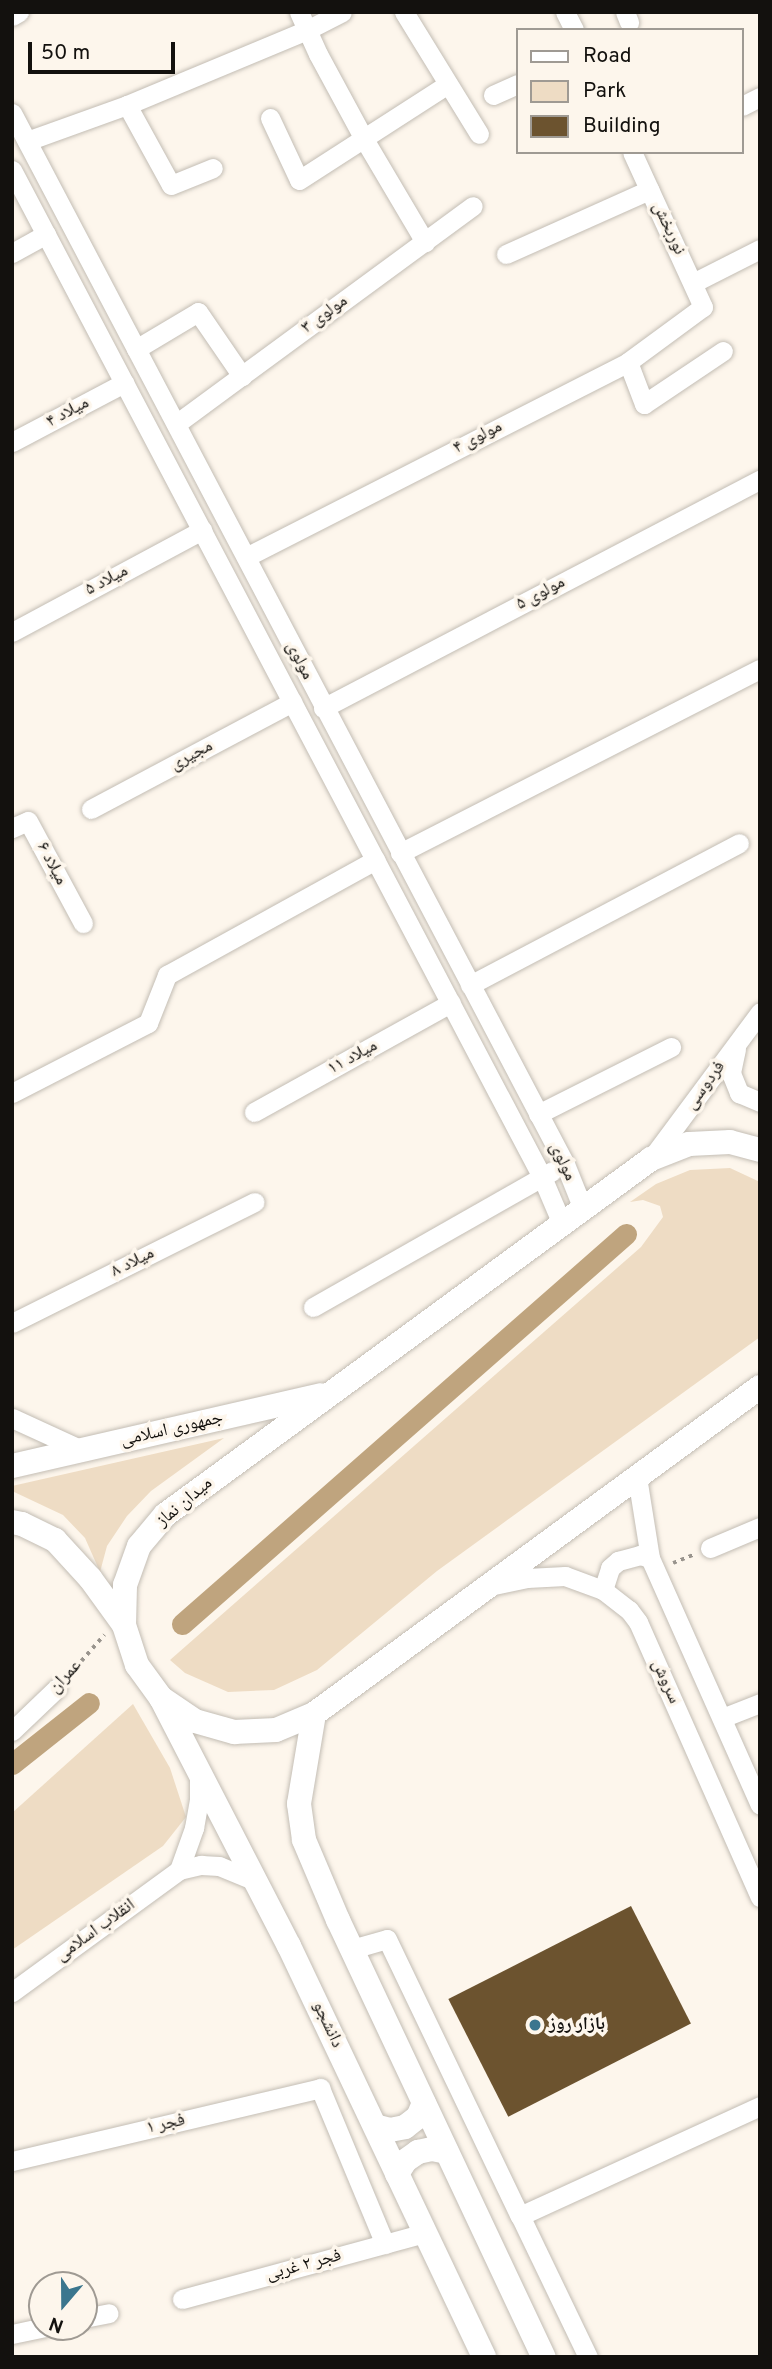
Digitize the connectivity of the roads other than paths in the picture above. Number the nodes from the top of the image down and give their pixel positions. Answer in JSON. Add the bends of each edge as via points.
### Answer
{"nodes":[{"id":1,"x":19,"y":12,"type":"edge"},
{"id":2,"x":342,"y":12,"type":"edge"},
{"id":3,"x":404,"y":12,"type":"edge"},
{"id":4,"x":565,"y":12,"type":"edge"},
{"id":5,"x":12,"y":16,"type":"edge"},
{"id":6,"x":303,"y":21,"type":"edge"},
{"id":7,"x":573,"y":28,"type":"edge"},
{"id":8,"x":449,"y":84,"type":"junction"},
{"id":9,"x":516,"y":85,"type":"edge"},
{"id":10,"x":493,"y":94,"type":"dead end"},
{"id":11,"x":760,"y":97,"type":"edge"},
{"id":12,"x":127,"y":105,"type":"junction"},
{"id":13,"x":744,"y":105,"type":"edge"},
{"id":14,"x":12,"y":113,"type":"edge"},
{"id":15,"x":270,"y":118,"type":"dead end"},
{"id":16,"x":479,"y":134,"type":"dead end"},
{"id":17,"x":364,"y":139,"type":"junction"},
{"id":18,"x":27,"y":141,"type":"junction"},
{"id":19,"x":637,"y":154,"type":"edge"},
{"id":20,"x":213,"y":168,"type":"dead end"},
{"id":21,"x":12,"y":170,"type":"edge"},
{"id":22,"x":649,"y":190,"type":"junction"},
{"id":23,"x":473,"y":206,"type":"dead end"},
{"id":24,"x":46,"y":234,"type":"junction"},
{"id":25,"x":425,"y":242,"type":"junction"},
{"id":26,"x":760,"y":249,"type":"edge"},
{"id":27,"x":12,"y":253,"type":"edge"},
{"id":28,"x":506,"y":254,"type":"dead end"},
{"id":29,"x":693,"y":283,"type":"junction"},
{"id":30,"x":703,"y":307,"type":"joint"},
{"id":31,"x":136,"y":349,"type":"junction"},
{"id":32,"x":723,"y":351,"type":"dead end"},
{"id":33,"x":628,"y":362,"type":"junction"},
{"id":34,"x":242,"y":376,"type":"junction"},
{"id":35,"x":124,"y":383,"type":"junction"},
{"id":36,"x":176,"y":424,"type":"junction"},
{"id":37,"x":12,"y":442,"type":"edge"},
{"id":38,"x":199,"y":468,"type":"junction"},
{"id":39,"x":760,"y":480,"type":"edge"},
{"id":40,"x":176,"y":482,"type":"junction"},
{"id":41,"x":202,"y":530,"type":"junction"},
{"id":42,"x":246,"y":557,"type":"junction"},
{"id":43,"x":12,"y":632,"type":"edge"},
{"id":44,"x":760,"y":669,"type":"edge"},
{"id":45,"x":292,"y":702,"type":"junction"},
{"id":46,"x":323,"y":708,"type":"junction"},
{"id":47,"x":91,"y":809,"type":"dead end"},
{"id":48,"x":12,"y":828,"type":"edge"},
{"id":49,"x":739,"y":843,"type":"dead end"},
{"id":50,"x":400,"y":853,"type":"junction"},
{"id":51,"x":375,"y":860,"type":"junction"},
{"id":52,"x":83,"y":923,"type":"dead end"},
{"id":53,"x":470,"y":985,"type":"junction"},
{"id":54,"x":451,"y":1003,"type":"junction"},
{"id":55,"x":760,"y":1012,"type":"edge"},
{"id":56,"x":737,"y":1045,"type":"junction"},
{"id":57,"x":671,"y":1047,"type":"dead end"},
{"id":58,"x":12,"y":1093,"type":"edge"},
{"id":59,"x":760,"y":1102,"type":"edge"},
{"id":60,"x":254,"y":1112,"type":"dead end"},
{"id":61,"x":538,"y":1114,"type":"junction"},
{"id":62,"x":760,"y":1150,"type":"edge"},
{"id":63,"x":651,"y":1159,"type":"junction"},
{"id":64,"x":565,"y":1164,"type":"junction"},
{"id":65,"x":542,"y":1177,"type":"junction"},
{"id":66,"x":255,"y":1202,"type":"dead end"},
{"id":67,"x":583,"y":1209,"type":"junction"},
{"id":68,"x":562,"y":1224,"type":"junction"},
{"id":69,"x":313,"y":1307,"type":"dead end"},
{"id":70,"x":12,"y":1324,"type":"edge"},
{"id":71,"x":760,"y":1387,"type":"edge"},
{"id":72,"x":332,"y":1393,"type":"junction"},
{"id":73,"x":12,"y":1418,"type":"edge"},
{"id":74,"x":83,"y":1451,"type":"junction"},
{"id":75,"x":12,"y":1466,"type":"edge"},
{"id":76,"x":637,"y":1477,"type":"junction"},
{"id":77,"x":12,"y":1522,"type":"edge"},
{"id":78,"x":760,"y":1527,"type":"edge"},
{"id":79,"x":710,"y":1548,"type":"road end"},
{"id":80,"x":653,"y":1564,"type":"junction"},
{"id":81,"x":486,"y":1587,"type":"junction"},
{"id":82,"x":603,"y":1590,"type":"junction"},
{"id":83,"x":121,"y":1623,"type":"junction"},
{"id":84,"x":57,"y":1688,"type":"road end"},
{"id":85,"x":161,"y":1698,"type":"junction"},
{"id":86,"x":760,"y":1703,"type":"edge"},
{"id":87,"x":33,"y":1712,"type":"junction"},
{"id":88,"x":314,"y":1714,"type":"junction"},
{"id":89,"x":12,"y":1716,"type":"edge"},
{"id":90,"x":722,"y":1718,"type":"junction"},
{"id":91,"x":12,"y":1731,"type":"edge"},
{"id":92,"x":198,"y":1776,"type":"junction"},
{"id":93,"x":760,"y":1805,"type":"edge"},
{"id":94,"x":179,"y":1870,"type":"junction"},
{"id":95,"x":258,"y":1882,"type":"junction"},
{"id":96,"x":760,"y":1897,"type":"edge"},
{"id":97,"x":352,"y":1949,"type":"junction"},
{"id":98,"x":12,"y":1992,"type":"edge"},
{"id":99,"x":424,"y":2103,"type":"junction"},
{"id":100,"x":760,"y":2106,"type":"edge"},
{"id":101,"x":374,"y":2126,"type":"junction"},
{"id":102,"x":447,"y":2152,"type":"junction"},
{"id":103,"x":12,"y":2161,"type":"edge"},
{"id":104,"x":397,"y":2174,"type":"junction"},
{"id":105,"x":520,"y":2216,"type":"junction"},
{"id":106,"x":425,"y":2233,"type":"junction"},
{"id":107,"x":385,"y":2244,"type":"junction"},
{"id":108,"x":182,"y":2299,"type":"dead end"},
{"id":109,"x":109,"y":2313,"type":"dead end"},
{"id":110,"x":98,"y":2315,"type":"edge"},
{"id":111,"x":484,"y":2357,"type":"edge"},
{"id":112,"x":544,"y":2357,"type":"edge"},
{"id":113,"x":588,"y":2357,"type":"edge"}],
"edges":[{"from":1,"to":5,"type":"street"},
{"from":2,"to":6,"type":"street"},
{"from":3,"to":8,"type":"street"},
{"from":4,"to":7,"type":"street"},
{"from":6,"to":12,"type":"street"},
{"from":6,"to":17,"type":"street"},
{"from":8,"to":16,"type":"street"},
{"from":8,"to":17,"type":"street"},
{"from":9,"to":10,"type":"street"},
{"from":11,"to":13,"type":"street"},
{"from":12,"to":18,"type":"street"},
{"from":12,"to":20,"type":"street","via":[[171,186]]},
{"from":14,"to":18,"type":"street","name":"مولوی"},
{"from":15,"to":17,"type":"street","via":[[299,180]]},
{"from":17,"to":25,"type":"street"},
{"from":18,"to":31,"type":"street","name":"مولوی"},
{"from":19,"to":22,"type":"street","name":"نوربخش"},
{"from":21,"to":24,"type":"street","name":"مولوی"},
{"from":22,"to":28,"type":"street"},
{"from":22,"to":29,"type":"street","name":"نوربخش"},
{"from":23,"to":25,"type":"street","name":"مولوی ۳"},
{"from":24,"to":27,"type":"street"},
{"from":24,"to":35,"type":"street","name":"مولوی"},
{"from":25,"to":34,"type":"street","name":"مولوی ۳"},
{"from":26,"to":29,"type":"street"},
{"from":29,"to":30,"type":"street","name":"نوربخش"},
{"from":30,"to":33,"type":"street","name":"مولوی ۴"},
{"from":31,"to":34,"type":"street","via":[[198,312]]},
{"from":31,"to":36,"type":"street","name":"مولوی"},
{"from":32,"to":33,"type":"street","via":[[645,404]]},
{"from":33,"to":42,"type":"street","name":"مولوی ۴"},
{"from":34,"to":36,"type":"street","name":"مولوی ۳"},
{"from":35,"to":37,"type":"street","name":"میلاد ۴"},
{"from":35,"to":40,"type":"street","name":"مولوی"},
{"from":36,"to":38,"type":"street","name":"مولوی"},
{"from":38,"to":40,"type":"street"},
{"from":38,"to":42,"type":"street","name":"مولوی"},
{"from":39,"to":46,"type":"street","name":"مولوی ۵"},
{"from":40,"to":41,"type":"street","name":"مولوی"},
{"from":41,"to":43,"type":"street","name":"میلاد ۵"},
{"from":41,"to":45,"type":"street","name":"مولوی"},
{"from":42,"to":46,"type":"street","name":"مولوی"},
{"from":44,"to":50,"type":"street"},
{"from":45,"to":47,"type":"street","name":"مجیری"},
{"from":45,"to":51,"type":"street","name":"مولوی"},
{"from":46,"to":50,"type":"street","name":"مولوی"},
{"from":48,"to":52,"type":"street","name":"میلاد ۶","via":[[28,821]]},
{"from":49,"to":53,"type":"street"},
{"from":50,"to":53,"type":"street","name":"مولوی"},
{"from":51,"to":54,"type":"street","name":"مولوی"},
{"from":51,"to":58,"type":"street","via":[[167,975],[148,1023]]},
{"from":53,"to":61,"type":"street","name":"مولوی"},
{"from":54,"to":60,"type":"street","name":"میلاد ۱۱"},
{"from":54,"to":65,"type":"street","name":"مولوی"},
{"from":55,"to":56,"type":"street","name":"فردوسی"},
{"from":56,"to":59,"type":"street","via":[[731,1073],[739,1093]]},
{"from":56,"to":63,"type":"street","name":"فردوسی"},
{"from":57,"to":61,"type":"street"},
{"from":61,"to":64,"type":"street","name":"مولوی"},
{"from":62,"to":63,"type":"main road","name":"میدان نماز","via":[[730,1142],[689,1144]]},
{"from":63,"to":67,"type":"main road","name":"میدان نماز"},
{"from":64,"to":65,"type":"street"},
{"from":64,"to":67,"type":"street","name":"مولوی"},
{"from":65,"to":68,"type":"street","name":"مولوی"},
{"from":65,"to":69,"type":"street"},
{"from":66,"to":70,"type":"street","name":"میلاد ۸"},
{"from":67,"to":68,"type":"main road","name":"میدان نماز"},
{"from":68,"to":72,"type":"main road","name":"میدان نماز"},
{"from":71,"to":76,"type":"main road","name":"میدان نماز"},
{"from":72,"to":74,"type":"main road","name":"جمهوری اسلامی"},
{"from":72,"to":83,"type":"main road","name":"میدان نماز","via":[[166,1515],[139,1546],[125,1585]]},
{"from":73,"to":74,"type":"street"},
{"from":74,"to":75,"type":"main road","name":"جمهوری اسلامی"},
{"from":76,"to":80,"type":"street"},
{"from":76,"to":81,"type":"main road","name":"میدان نماز"},
{"from":77,"to":83,"type":"main road","via":[[55,1540],[90,1578]]},
{"from":78,"to":79,"type":"street"},
{"from":80,"to":82,"type":"street","via":[[640,1555],[618,1561],[610,1568]]},
{"from":80,"to":90,"type":"street"},
{"from":81,"to":82,"type":"street","name":"سروش","via":[[565,1576]]},
{"from":81,"to":88,"type":"main road","name":"میدان نماز"},
{"from":82,"to":96,"type":"street","name":"سروش","via":[[638,1622]]},
{"from":83,"to":85,"type":"main road","name":"میدان نماز","via":[[136,1665]]},
{"from":84,"to":87,"type":"street","name":"عمران"},
{"from":85,"to":88,"type":"main road","name":"میدان نماز","via":[[195,1721],[234,1732],[276,1730]]},
{"from":85,"to":92,"type":"main road","name":"دانشجو"},
{"from":86,"to":90,"type":"street"},
{"from":87,"to":89,"type":"street"},
{"from":87,"to":91,"type":"street","name":"عمران"},
{"from":88,"to":97,"type":"main road","via":[[299,1804],[304,1840]]},
{"from":90,"to":93,"type":"street"},
{"from":92,"to":94,"type":"street","via":[[194,1828]]},
{"from":92,"to":95,"type":"main road","name":"دانشجو"},
{"from":94,"to":95,"type":"street","via":[[219,1866]]},
{"from":94,"to":98,"type":"street","name":"انقلاب اسلامی"},
{"from":95,"to":101,"type":"main road","name":"دانشجو"},
{"from":97,"to":99,"type":"main road"},
{"from":97,"to":105,"type":"street","via":[[387,1939]]},
{"from":99,"to":101,"type":"main road","via":[[418,2117],[405,2127]]},
{"from":99,"to":102,"type":"main road"},
{"from":100,"to":105,"type":"street"},
{"from":101,"to":104,"type":"main road","name":"دانشجو"},
{"from":102,"to":104,"type":"main road","via":[[418,2152]]},
{"from":102,"to":112,"type":"main road"},
{"from":103,"to":107,"type":"street","name":"فجر ۱","via":[[320,2088]]},
{"from":104,"to":106,"type":"main road","name":"دانشجو"},
{"from":105,"to":113,"type":"street"},
{"from":106,"to":107,"type":"street","name":"فجر ۲ غربی"},
{"from":106,"to":111,"type":"main road","name":"دانشجو"},
{"from":107,"to":108,"type":"street","name":"فجر ۲ غربی"},
{"from":109,"to":110,"type":"street"}]}
